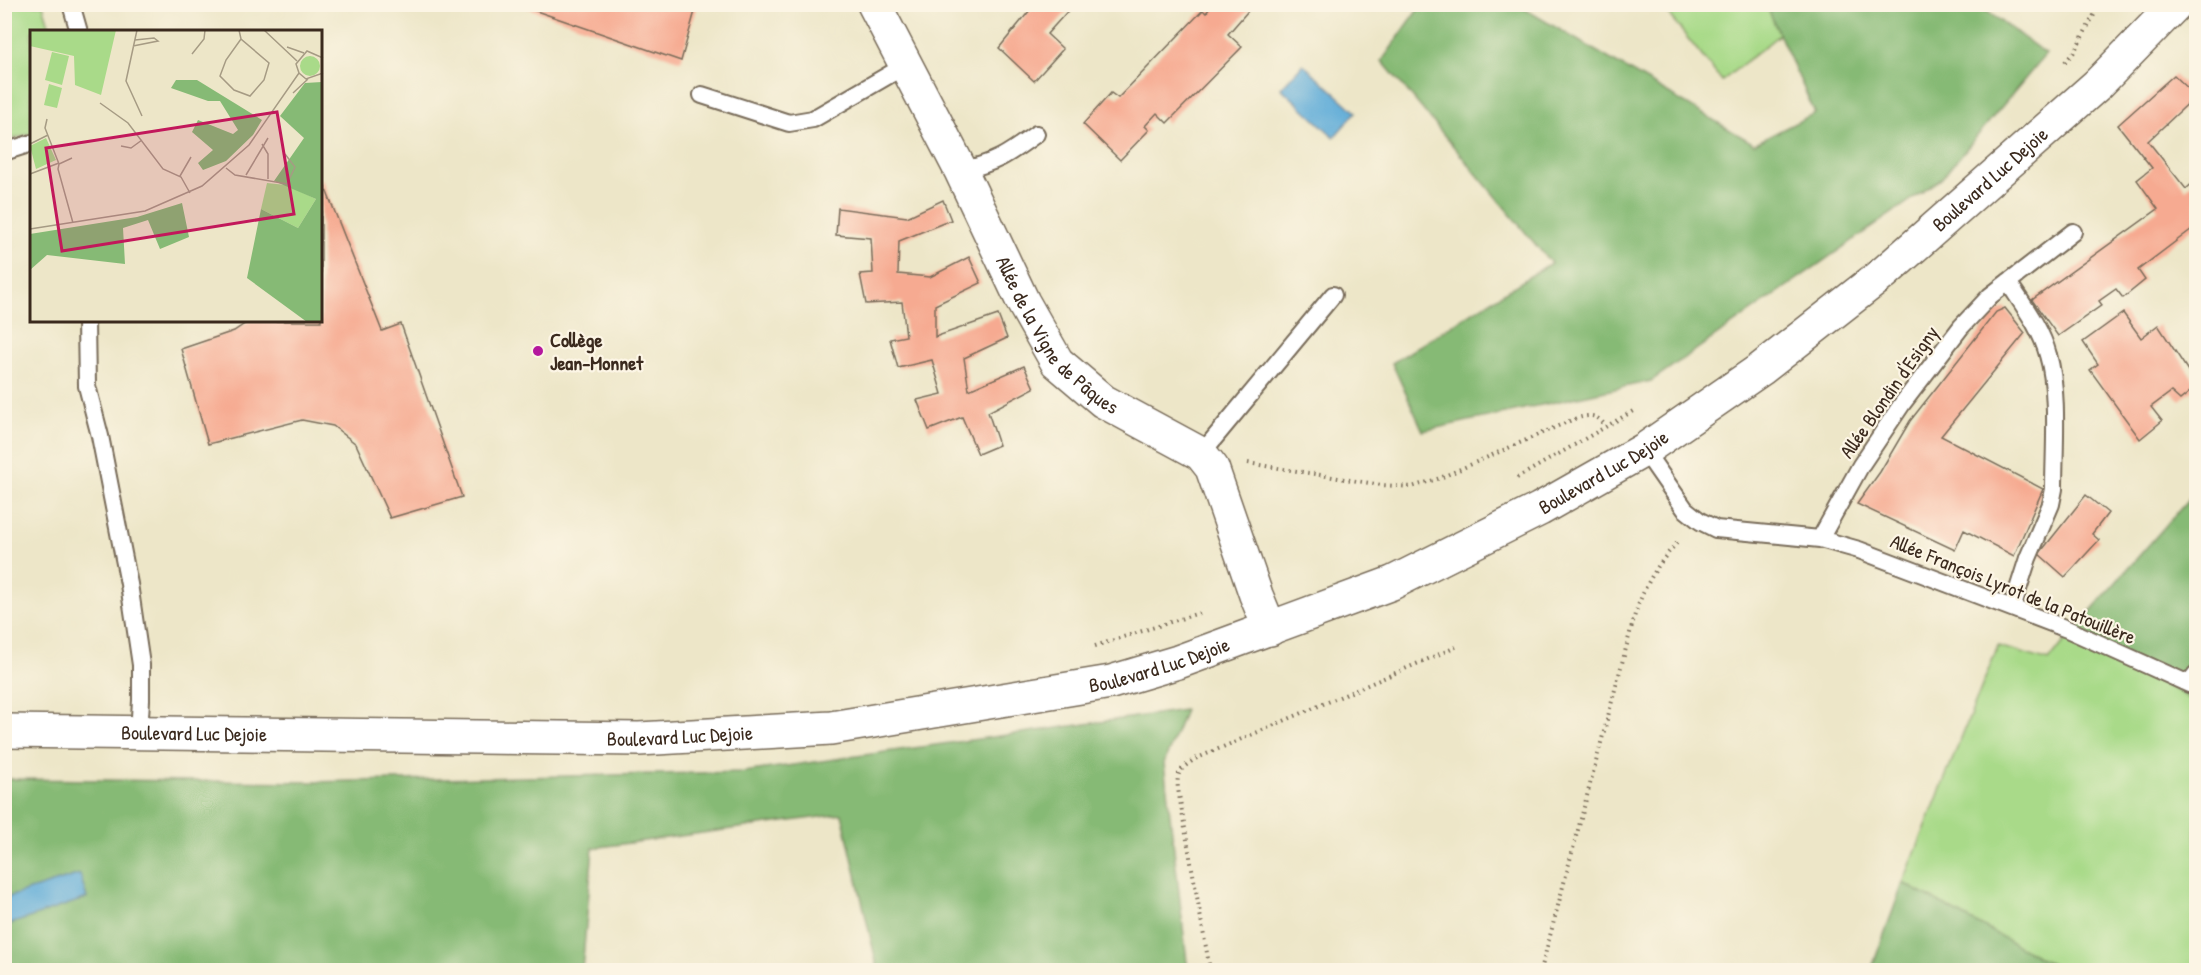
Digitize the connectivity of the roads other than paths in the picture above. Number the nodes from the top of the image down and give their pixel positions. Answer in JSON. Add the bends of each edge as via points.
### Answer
{"nodes":[{"id":1,"x":71,"y":4,"type":"edge"},
{"id":2,"x":874,"y":4,"type":"edge"},
{"id":3,"x":2176,"y":4,"type":"edge"},
{"id":4,"x":2187,"y":4,"type":"edge"},
{"id":5,"x":78,"y":30,"type":"edge"},
{"id":6,"x":2132,"y":51,"type":"junction"},
{"id":7,"x":906,"y":65,"type":"junction"},
{"id":8,"x":702,"y":95,"type":"dead end"},
{"id":9,"x":1036,"y":134,"type":"dead end"},
{"id":10,"x":30,"y":144,"type":"edge"},
{"id":11,"x":4,"y":152,"type":"edge"},
{"id":12,"x":961,"y":171,"type":"junction"},
{"id":13,"x":2073,"y":232,"type":"dead end"},
{"id":14,"x":2008,"y":282,"type":"junction"},
{"id":15,"x":1333,"y":295,"type":"dead end"},
{"id":16,"x":86,"y":322,"type":"edge"},
{"id":17,"x":1644,"y":450,"type":"junction"},
{"id":18,"x":1207,"y":461,"type":"junction"},
{"id":19,"x":1820,"y":539,"type":"junction"},
{"id":20,"x":2012,"y":608,"type":"junction"},
{"id":21,"x":1270,"y":629,"type":"junction"},
{"id":22,"x":2193,"y":679,"type":"edge"},
{"id":23,"x":4,"y":731,"type":"edge"},
{"id":24,"x":139,"y":734,"type":"junction"}],
"edges":[{"from":1,"to":5,"type":"lane"},
{"from":2,"to":7,"type":"main road","name":"Allée de la Vigne de Pâques"},
{"from":3,"to":6,"type":"main road","name":"Boulevard Luc Dejoie"},
{"from":4,"to":6,"type":"main road","name":"Boulevard Luc Dejoie"},
{"from":6,"to":17,"type":"main road","name":"Boulevard Luc Dejoie","via":[[1885,272],[1761,369]]},
{"from":7,"to":8,"type":"lane","via":[[813,119],[789,123]]},
{"from":7,"to":12,"type":"main road","name":"Allée de la Vigne de Pâques"},
{"from":9,"to":12,"type":"lane","via":[[1007,156]]},
{"from":10,"to":11,"type":"lane"},
{"from":12,"to":18,"type":"main road","name":"Allée de la Vigne de Pâques","via":[[1023,302],[1057,362],[1103,401]]},
{"from":13,"to":14,"type":"lane","name":"Allée Blondin d'Esigny"},
{"from":14,"to":19,"type":"lane","name":"Allée Blondin d'Esigny","via":[[1961,327],[1902,404]]},
{"from":14,"to":20,"type":"lane","via":[[2039,331],[2049,355],[2054,394],[2054,489]]},
{"from":15,"to":18,"type":"lane"},
{"from":16,"to":24,"type":"lane","via":[[87,386],[129,584],[141,665]]},
{"from":17,"to":19,"type":"lane","name":"Allée François Lyrot de la Patouillère","via":[[1685,509],[1700,521],[1716,529]]},
{"from":17,"to":21,"type":"main road","name":"Boulevard Luc Dejoie","via":[[1458,552],[1392,583]]},
{"from":18,"to":21,"type":"main road"},
{"from":19,"to":20,"type":"lane","name":"Allée François Lyrot de la Patouillère"},
{"from":20,"to":22,"type":"lane","name":"Allée François Lyrot de la Patouillère"},
{"from":21,"to":24,"type":"main road","name":"Boulevard Luc Dejoie","via":[[1111,682],[831,728],[639,739]]},
{"from":23,"to":24,"type":"main road","name":"Boulevard Luc Dejoie"}]}
